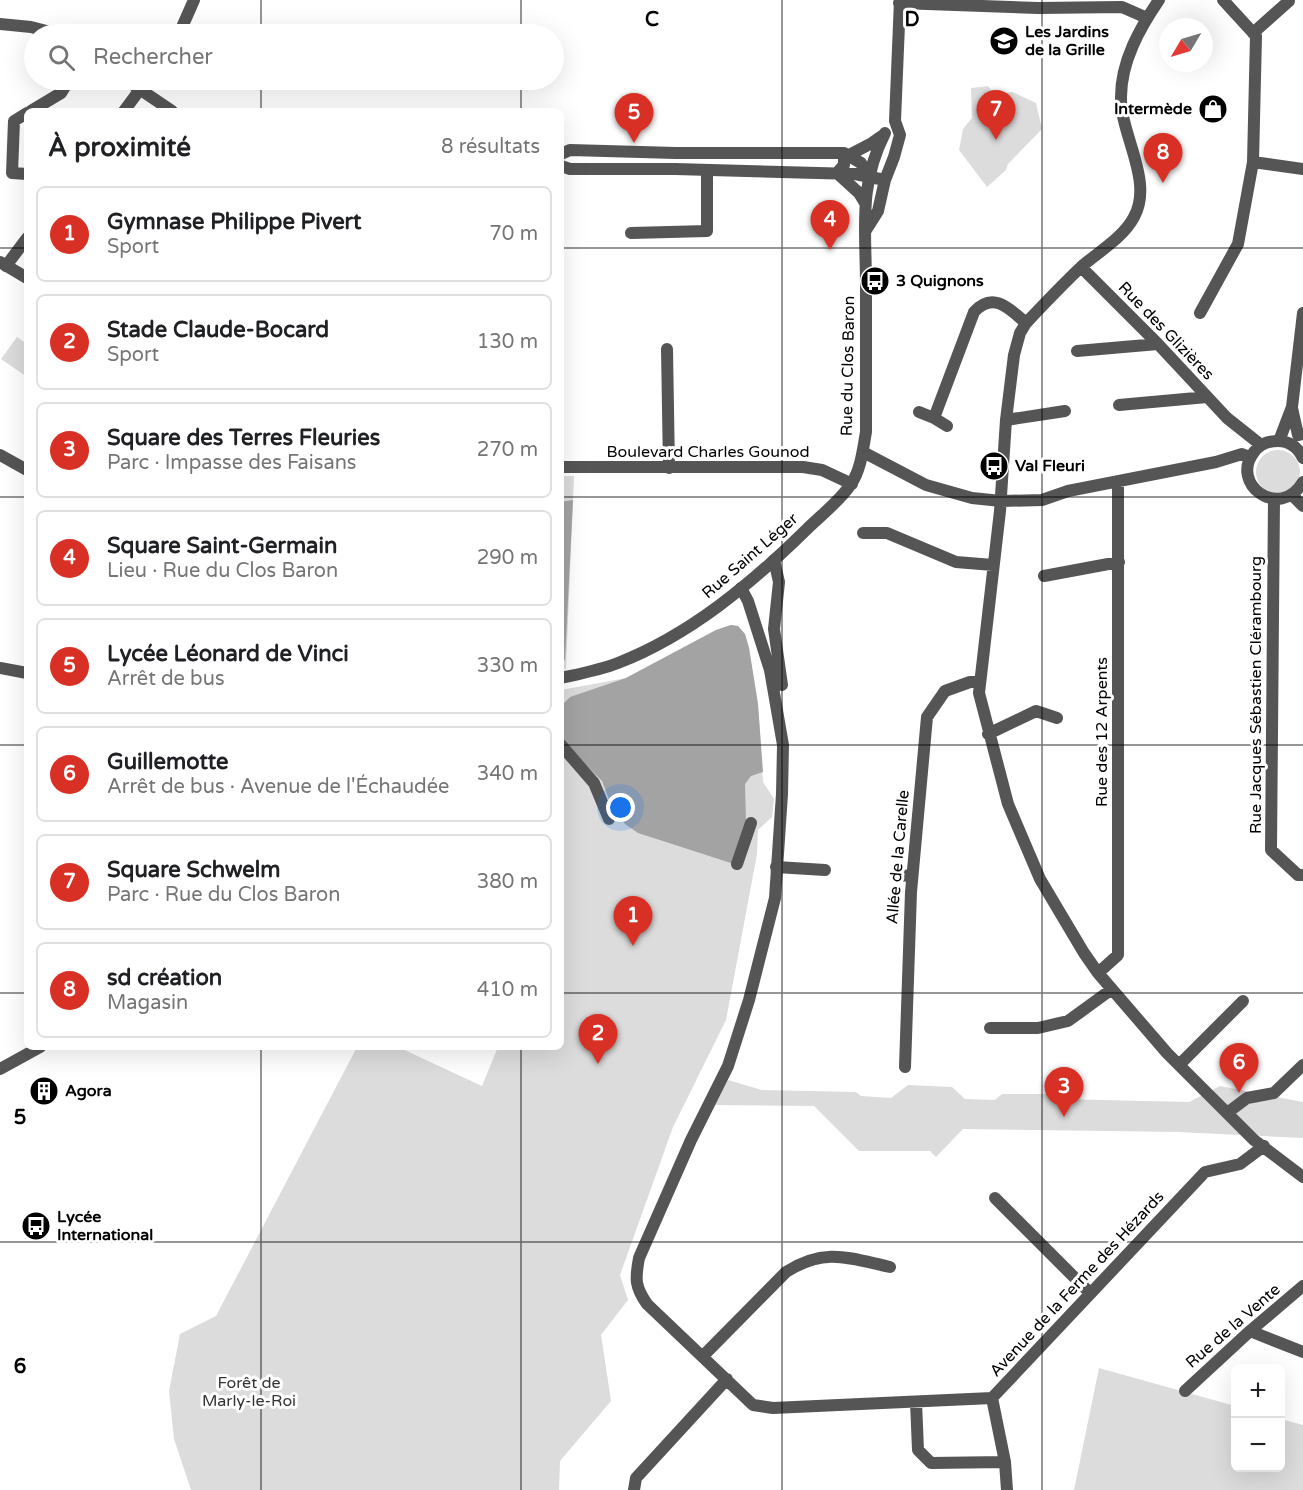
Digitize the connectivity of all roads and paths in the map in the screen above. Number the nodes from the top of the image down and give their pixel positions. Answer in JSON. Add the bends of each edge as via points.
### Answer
{"nodes":[{"id":1,"x":194,"y":0,"type":"edge"},
{"id":2,"x":1160,"y":0,"type":"edge"},
{"id":3,"x":1223,"y":0,"type":"edge"},
{"id":4,"x":1289,"y":1,"type":"edge"},
{"id":5,"x":900,"y":2,"type":"edge"},
{"id":6,"x":1147,"y":18,"type":"junction"},
{"id":7,"x":0,"y":24,"type":"edge"},
{"id":8,"x":183,"y":24,"type":"edge"},
{"id":9,"x":24,"y":26,"type":"edge"},
{"id":10,"x":1253,"y":33,"type":"junction"},
{"id":11,"x":63,"y":90,"type":"edge"},
{"id":12,"x":140,"y":90,"type":"edge"},
{"id":13,"x":150,"y":90,"type":"edge"},
{"id":14,"x":36,"y":108,"type":"edge"},
{"id":15,"x":126,"y":108,"type":"edge"},
{"id":16,"x":169,"y":108,"type":"edge"},
{"id":17,"x":24,"y":115,"type":"edge"},
{"id":18,"x":895,"y":121,"type":"junction"},
{"id":19,"x":885,"y":134,"type":"junction"},
{"id":20,"x":564,"y":153,"type":"edge"},
{"id":21,"x":847,"y":154,"type":"junction"},
{"id":22,"x":1253,"y":162,"type":"junction"},
{"id":23,"x":564,"y":167,"type":"edge"},
{"id":24,"x":1303,"y":169,"type":"edge"},
{"id":25,"x":707,"y":170,"type":"junction"},
{"id":26,"x":837,"y":173,"type":"junction"},
{"id":27,"x":24,"y":174,"type":"edge"},
{"id":28,"x":868,"y":177,"type":"junction"},
{"id":29,"x":885,"y":180,"type":"junction"},
{"id":30,"x":865,"y":203,"type":"junction"},
{"id":31,"x":866,"y":230,"type":"junction"},
{"id":32,"x":631,"y":233,"type":"dead end"},
{"id":33,"x":24,"y":241,"type":"edge"},
{"id":34,"x":3,"y":264,"type":"edge"},
{"id":35,"x":1081,"y":267,"type":"junction"},
{"id":36,"x":24,"y":276,"type":"edge"},
{"id":37,"x":1303,"y":313,"type":"edge"},
{"id":38,"x":1200,"y":314,"type":"dead end"},
{"id":39,"x":1026,"y":323,"type":"junction"},
{"id":40,"x":1158,"y":344,"type":"junction"},
{"id":41,"x":667,"y":350,"type":"dead end"},
{"id":42,"x":1077,"y":351,"type":"dead end"},
{"id":43,"x":1207,"y":397,"type":"junction"},
{"id":44,"x":1119,"y":405,"type":"dead end"},
{"id":45,"x":1292,"y":407,"type":"junction"},
{"id":46,"x":1065,"y":411,"type":"dead end"},
{"id":47,"x":919,"y":412,"type":"dead end"},
{"id":48,"x":934,"y":418,"type":"junction"},
{"id":49,"x":1227,"y":418,"type":"junction"},
{"id":50,"x":1006,"y":420,"type":"junction"},
{"id":51,"x":946,"y":426,"type":"dead end"},
{"id":52,"x":1279,"y":441,"type":"junction"},
{"id":53,"x":1261,"y":446,"type":"junction"},
{"id":54,"x":1301,"y":447,"type":"edge"},
{"id":55,"x":862,"y":452,"type":"junction"},
{"id":56,"x":0,"y":455,"type":"edge"},
{"id":57,"x":1251,"y":457,"type":"junction"},
{"id":58,"x":1216,"y":462,"type":"junction"},
{"id":59,"x":564,"y":467,"type":"edge"},
{"id":60,"x":24,"y":468,"type":"edge"},
{"id":61,"x":669,"y":468,"type":"junction"},
{"id":62,"x":1247,"y":472,"type":"junction"},
{"id":63,"x":1118,"y":482,"type":"junction"},
{"id":64,"x":1303,"y":482,"type":"edge"},
{"id":65,"x":852,"y":484,"type":"junction"},
{"id":66,"x":1292,"y":495,"type":"junction"},
{"id":67,"x":1274,"y":499,"type":"junction"},
{"id":68,"x":1001,"y":501,"type":"junction"},
{"id":69,"x":1303,"y":506,"type":"edge"},
{"id":70,"x":863,"y":533,"type":"dead end"},
{"id":71,"x":774,"y":560,"type":"junction"},
{"id":72,"x":1119,"y":562,"type":"junction"},
{"id":73,"x":993,"y":565,"type":"junction"},
{"id":74,"x":1044,"y":576,"type":"dead end"},
{"id":75,"x":741,"y":588,"type":"junction"},
{"id":76,"x":0,"y":668,"type":"edge"},
{"id":77,"x":24,"y":672,"type":"edge"},
{"id":78,"x":564,"y":677,"type":"edge"},
{"id":79,"x":980,"y":682,"type":"junction"},
{"id":80,"x":782,"y":685,"type":"dead end"},
{"id":81,"x":1057,"y":718,"type":"dead end"},
{"id":82,"x":988,"y":734,"type":"junction"},
{"id":83,"x":564,"y":749,"type":"edge"},
{"id":84,"x":609,"y":819,"type":"dead end"},
{"id":85,"x":751,"y":823,"type":"dead end"},
{"id":86,"x":737,"y":864,"type":"dead end"},
{"id":87,"x":776,"y":867,"type":"junction"},
{"id":88,"x":825,"y":870,"type":"dead end"},
{"id":89,"x":894,"y":875,"type":"dead end"},
{"id":90,"x":1303,"y":875,"type":"edge"},
{"id":91,"x":912,"y":876,"type":"junction"},
{"id":92,"x":1098,"y":973,"type":"junction"},
{"id":93,"x":1112,"y":989,"type":"junction"},
{"id":94,"x":1243,"y":1001,"type":"dead end"},
{"id":95,"x":990,"y":1028,"type":"dead end"},
{"id":96,"x":35,"y":1050,"type":"edge"},
{"id":97,"x":1179,"y":1065,"type":"junction"},
{"id":98,"x":1303,"y":1065,"type":"edge"},
{"id":99,"x":905,"y":1067,"type":"dead end"},
{"id":100,"x":0,"y":1069,"type":"edge"},
{"id":101,"x":1227,"y":1113,"type":"junction"},
{"id":102,"x":1264,"y":1146,"type":"junction"},
{"id":103,"x":1303,"y":1177,"type":"edge"},
{"id":104,"x":995,"y":1198,"type":"dead end"},
{"id":105,"x":890,"y":1267,"type":"dead end"},
{"id":106,"x":1303,"y":1286,"type":"edge"},
{"id":107,"x":1090,"y":1293,"type":"junction"},
{"id":108,"x":1250,"y":1331,"type":"junction"},
{"id":109,"x":1303,"y":1352,"type":"edge"},
{"id":110,"x":703,"y":1356,"type":"junction"},
{"id":111,"x":727,"y":1379,"type":"junction"},
{"id":112,"x":1185,"y":1391,"type":"dead end"},
{"id":113,"x":992,"y":1398,"type":"junction"},
{"id":114,"x":916,"y":1402,"type":"junction"},
{"id":115,"x":1005,"y":1462,"type":"junction"},
{"id":116,"x":634,"y":1490,"type":"edge"},
{"id":117,"x":1007,"y":1490,"type":"edge"}],
"edges":[{"from":1,"to":8,"type":"street"},
{"from":2,"to":6,"type":"street"},
{"from":3,"to":10,"type":"street"},
{"from":4,"to":10,"type":"street"},
{"from":5,"to":6,"type":"street","via":[[1122,7]]},
{"from":5,"to":18,"type":"street"},
{"from":6,"to":35,"type":"street","via":[[1130,54],[1122,84],[1122,116],[1138,172],[1140,201],[1135,216],[1121,233]]},
{"from":7,"to":9,"type":"street"},
{"from":10,"to":22,"type":"street"},
{"from":11,"to":14,"type":"street"},
{"from":12,"to":15,"type":"street"},
{"from":13,"to":16,"type":"street"},
{"from":17,"to":27,"type":"street","via":[[14,121],[12,173]]},
{"from":18,"to":19,"type":"street"},
{"from":18,"to":29,"type":"street","via":[[900,135]]},
{"from":19,"to":21,"type":"street"},
{"from":19,"to":28,"type":"street","name":"Rue du Clos Baron"},
{"from":20,"to":21,"type":"street"},
{"from":21,"to":26,"type":"street"},
{"from":21,"to":28,"type":"street","via":[[861,163]]},
{"from":22,"to":24,"type":"street"},
{"from":22,"to":38,"type":"street","via":[[1238,244]]},
{"from":23,"to":25,"type":"street"},
{"from":25,"to":26,"type":"street"},
{"from":25,"to":32,"type":"street","via":[[707,231]]},
{"from":26,"to":28,"type":"street"},
{"from":26,"to":30,"type":"street"},
{"from":28,"to":29,"type":"street"},
{"from":28,"to":30,"type":"street","name":"Rue du Clos Baron"},
{"from":29,"to":31,"type":"street","via":[[878,211]]},
{"from":30,"to":31,"type":"street","name":"Rue du Clos Baron"},
{"from":31,"to":55,"type":"street","name":"Rue du Clos Baron","via":[[866,432]]},
{"from":33,"to":34,"type":"street"},
{"from":34,"to":36,"type":"street"},
{"from":35,"to":39,"type":"street"},
{"from":35,"to":40,"type":"street","name":"Rue des Glizières"},
{"from":37,"to":45,"type":"street"},
{"from":39,"to":48,"type":"street","via":[[995,302],[980,305],[969,320]]},
{"from":39,"to":50,"type":"street","via":[[1014,355]]},
{"from":40,"to":42,"type":"street"},
{"from":40,"to":43,"type":"street","name":"Rue des Glizières"},
{"from":41,"to":61,"type":"street"},
{"from":43,"to":44,"type":"street"},
{"from":43,"to":49,"type":"street","name":"Rue des Glizières"},
{"from":45,"to":52,"type":"street"},
{"from":45,"to":54,"type":"street"},
{"from":46,"to":50,"type":"street"},
{"from":47,"to":48,"type":"street"},
{"from":48,"to":51,"type":"street"},
{"from":49,"to":53,"type":"street","name":"Rue des Glizières"},
{"from":49,"to":57,"type":"street","name":"Rue des Glizières"},
{"from":50,"to":68,"type":"street"},
{"from":52,"to":53,"type":"street"},
{"from":52,"to":54,"type":"street"},
{"from":53,"to":57,"type":"street"},
{"from":55,"to":65,"type":"street","name":"Rue du Clos Baron"},
{"from":55,"to":68,"type":"street","via":[[926,485],[972,498]]},
{"from":56,"to":60,"type":"street"},
{"from":57,"to":58,"type":"street","via":[[1242,454]]},
{"from":57,"to":62,"type":"street"},
{"from":58,"to":62,"type":"street"},
{"from":58,"to":63,"type":"street"},
{"from":59,"to":61,"type":"street","name":"Boulevard Charles Gounod"},
{"from":61,"to":65,"type":"street","name":"Boulevard Charles Gounod","via":[[803,467],[822,470]]},
{"from":62,"to":67,"type":"street","via":[[1253,487]]},
{"from":63,"to":68,"type":"street","via":[[1042,500]]},
{"from":63,"to":72,"type":"street","name":"Rue des 12 Arpents"},
{"from":64,"to":66,"type":"street"},
{"from":65,"to":71,"type":"street","name":"Rue Saint Léger"},
{"from":66,"to":67,"type":"street"},
{"from":66,"to":69,"type":"street"},
{"from":67,"to":90,"type":"street","name":"Rue Jacques Sébastien Clérambourg","via":[[1272,850],[1298,875]]},
{"from":68,"to":73,"type":"street"},
{"from":70,"to":73,"type":"street","via":[[887,533],[956,562]]},
{"from":71,"to":75,"type":"street","name":"Rue Saint Léger"},
{"from":71,"to":80,"type":"street","via":[[779,582],[774,629]]},
{"from":72,"to":74,"type":"street"},
{"from":72,"to":92,"type":"street","name":"Rue des 12 Arpents","via":[[1118,955]]},
{"from":73,"to":79,"type":"street"},
{"from":75,"to":78,"type":"street","name":"Rue Saint Léger","via":[[681,632],[618,663]]},
{"from":75,"to":87,"type":"street","name":"Avenue de la Ferme des Hézards","via":[[770,670],[783,745]]},
{"from":76,"to":77,"type":"street"},
{"from":79,"to":82,"type":"street"},
{"from":79,"to":91,"type":"street","name":"Allée de la Carelle","via":[[945,691],[927,717]]},
{"from":81,"to":82,"type":"street","via":[[1036,711]]},
{"from":82,"to":92,"type":"street","via":[[1008,804],[1029,856]]},
{"from":83,"to":84,"type":"street","via":[[594,783]]},
{"from":85,"to":86,"type":"street"},
{"from":87,"to":88,"type":"street"},
{"from":87,"to":110,"type":"street","name":"Avenue de la Ferme des Hézards","via":[[775,898],[728,1066],[691,1140],[639,1258],[636,1274],[637,1290],[647,1304]]},
{"from":89,"to":91,"type":"street"},
{"from":91,"to":99,"type":"street","name":"Allée de la Carelle"},
{"from":92,"to":93,"type":"street"},
{"from":93,"to":95,"type":"street","via":[[1068,1021],[1038,1028]]},
{"from":93,"to":97,"type":"street"},
{"from":94,"to":97,"type":"street"},
{"from":96,"to":100,"type":"street"},
{"from":97,"to":101,"type":"street"},
{"from":98,"to":101,"type":"street","via":[[1274,1093],[1247,1098]]},
{"from":101,"to":102,"type":"street"},
{"from":102,"to":103,"type":"street"},
{"from":102,"to":107,"type":"street","name":"Avenue de la Ferme des Hézards","via":[[1240,1164],[1205,1172]]},
{"from":104,"to":107,"type":"street"},
{"from":105,"to":110,"type":"street","via":[[830,1255],[798,1264]]},
{"from":106,"to":108,"type":"street","name":"Rue de la Vente"},
{"from":107,"to":113,"type":"street","name":"Avenue de la Ferme des Hézards"},
{"from":108,"to":109,"type":"street"},
{"from":108,"to":112,"type":"street","name":"Rue de la Vente"},
{"from":110,"to":111,"type":"street","name":"Avenue de la Ferme des Hézards"},
{"from":111,"to":114,"type":"street","name":"Avenue de la Ferme des Hézards","via":[[753,1405],[773,1408]]},
{"from":111,"to":116,"type":"street","via":[[636,1478]]},
{"from":113,"to":114,"type":"street","name":"Avenue de la Ferme des Hézards"},
{"from":113,"to":115,"type":"street"},
{"from":114,"to":115,"type":"street","via":[[918,1450],[931,1463]]},
{"from":115,"to":117,"type":"street"}]}
